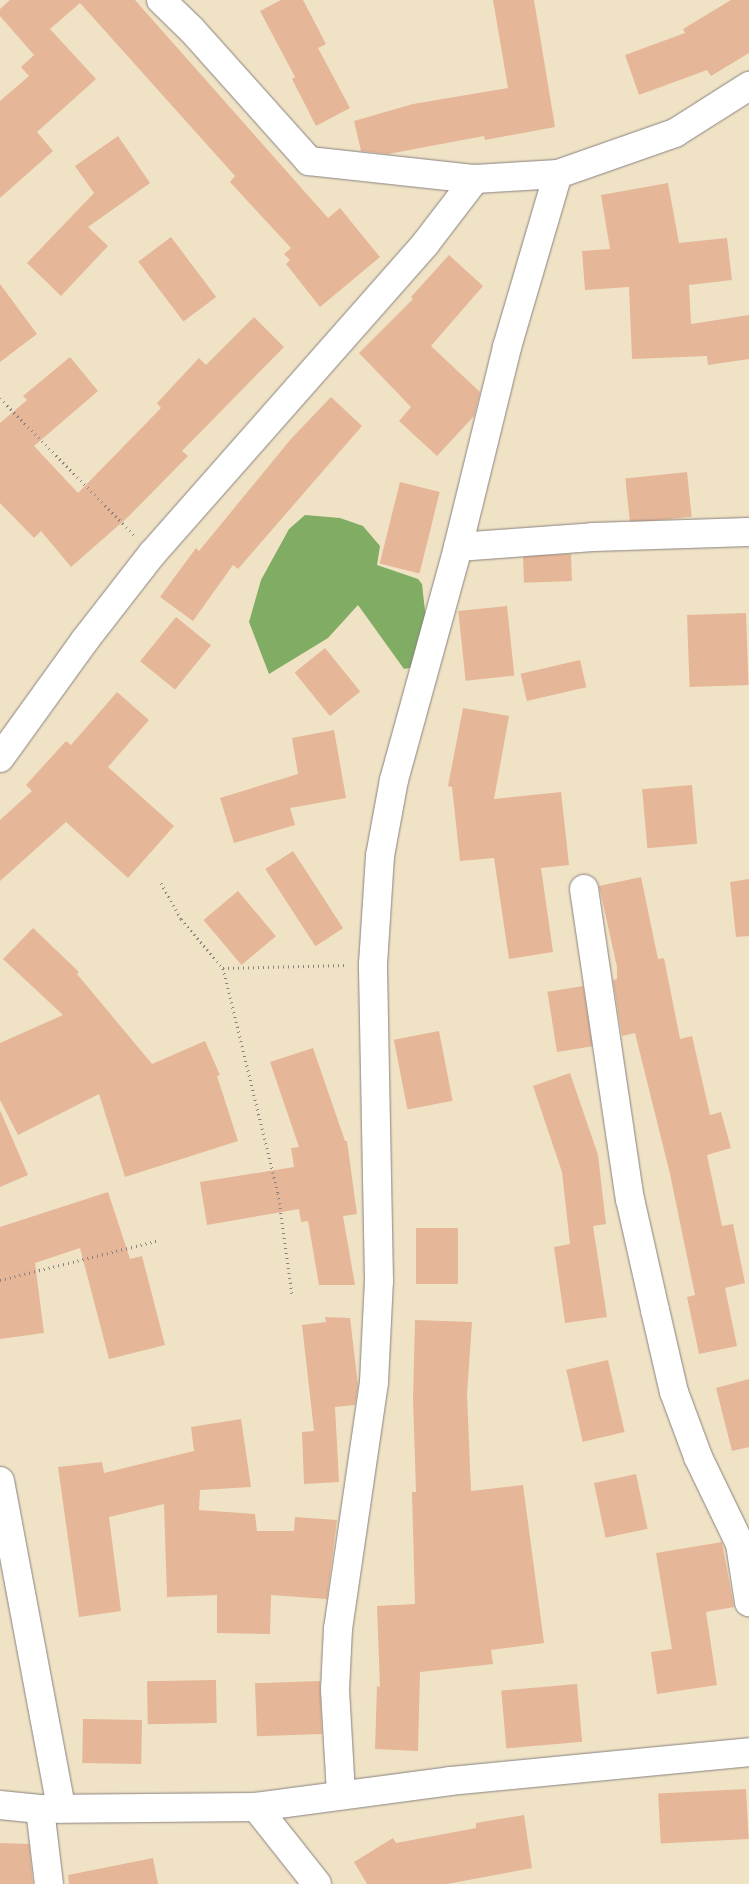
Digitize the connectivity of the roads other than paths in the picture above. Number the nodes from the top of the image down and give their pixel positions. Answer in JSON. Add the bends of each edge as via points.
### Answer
{"nodes":[{"id":1,"x":161,"y":0,"type":"edge"},
{"id":2,"x":749,"y":86,"type":"edge"},
{"id":3,"x":558,"y":174,"type":"junction"},
{"id":4,"x":475,"y":180,"type":"junction"},
{"id":5,"x":749,"y":532,"type":"edge"},
{"id":6,"x":458,"y":546,"type":"junction"},
{"id":7,"x":0,"y":758,"type":"edge"},
{"id":8,"x":584,"y":889,"type":"dead end"},
{"id":9,"x":0,"y":1481,"type":"edge"},
{"id":10,"x":749,"y":1602,"type":"edge"},
{"id":11,"x":749,"y":1752,"type":"edge"},
{"id":12,"x":341,"y":1794,"type":"junction"},
{"id":13,"x":0,"y":1805,"type":"edge"},
{"id":14,"x":256,"y":1807,"type":"junction"},
{"id":15,"x":51,"y":1808,"type":"junction"},
{"id":16,"x":49,"y":1884,"type":"edge"},
{"id":17,"x":317,"y":1884,"type":"edge"}],
"edges":[{"from":1,"to":4,"type":"street","via":[[192,30],[309,161]]},
{"from":2,"to":3,"type":"street","via":[[675,133]]},
{"from":3,"to":4,"type":"street"},
{"from":3,"to":6,"type":"street","via":[[508,347]]},
{"from":4,"to":7,"type":"street","via":[[426,243],[152,554]]},
{"from":5,"to":6,"type":"street","via":[[593,537]]},
{"from":6,"to":12,"type":"street","via":[[394,780],[380,856],[373,964],[379,1281],[370,1418],[338,1629],[335,1690]]},
{"from":8,"to":10,"type":"street","via":[[630,1199],[665,1356],[674,1392],[698,1457],[740,1544]]},
{"from":9,"to":15,"type":"street"},
{"from":11,"to":12,"type":"street"},
{"from":12,"to":14,"type":"street"},
{"from":13,"to":15,"type":"street"},
{"from":14,"to":15,"type":"street"},
{"from":14,"to":17,"type":"street"},
{"from":15,"to":16,"type":"street"}]}
